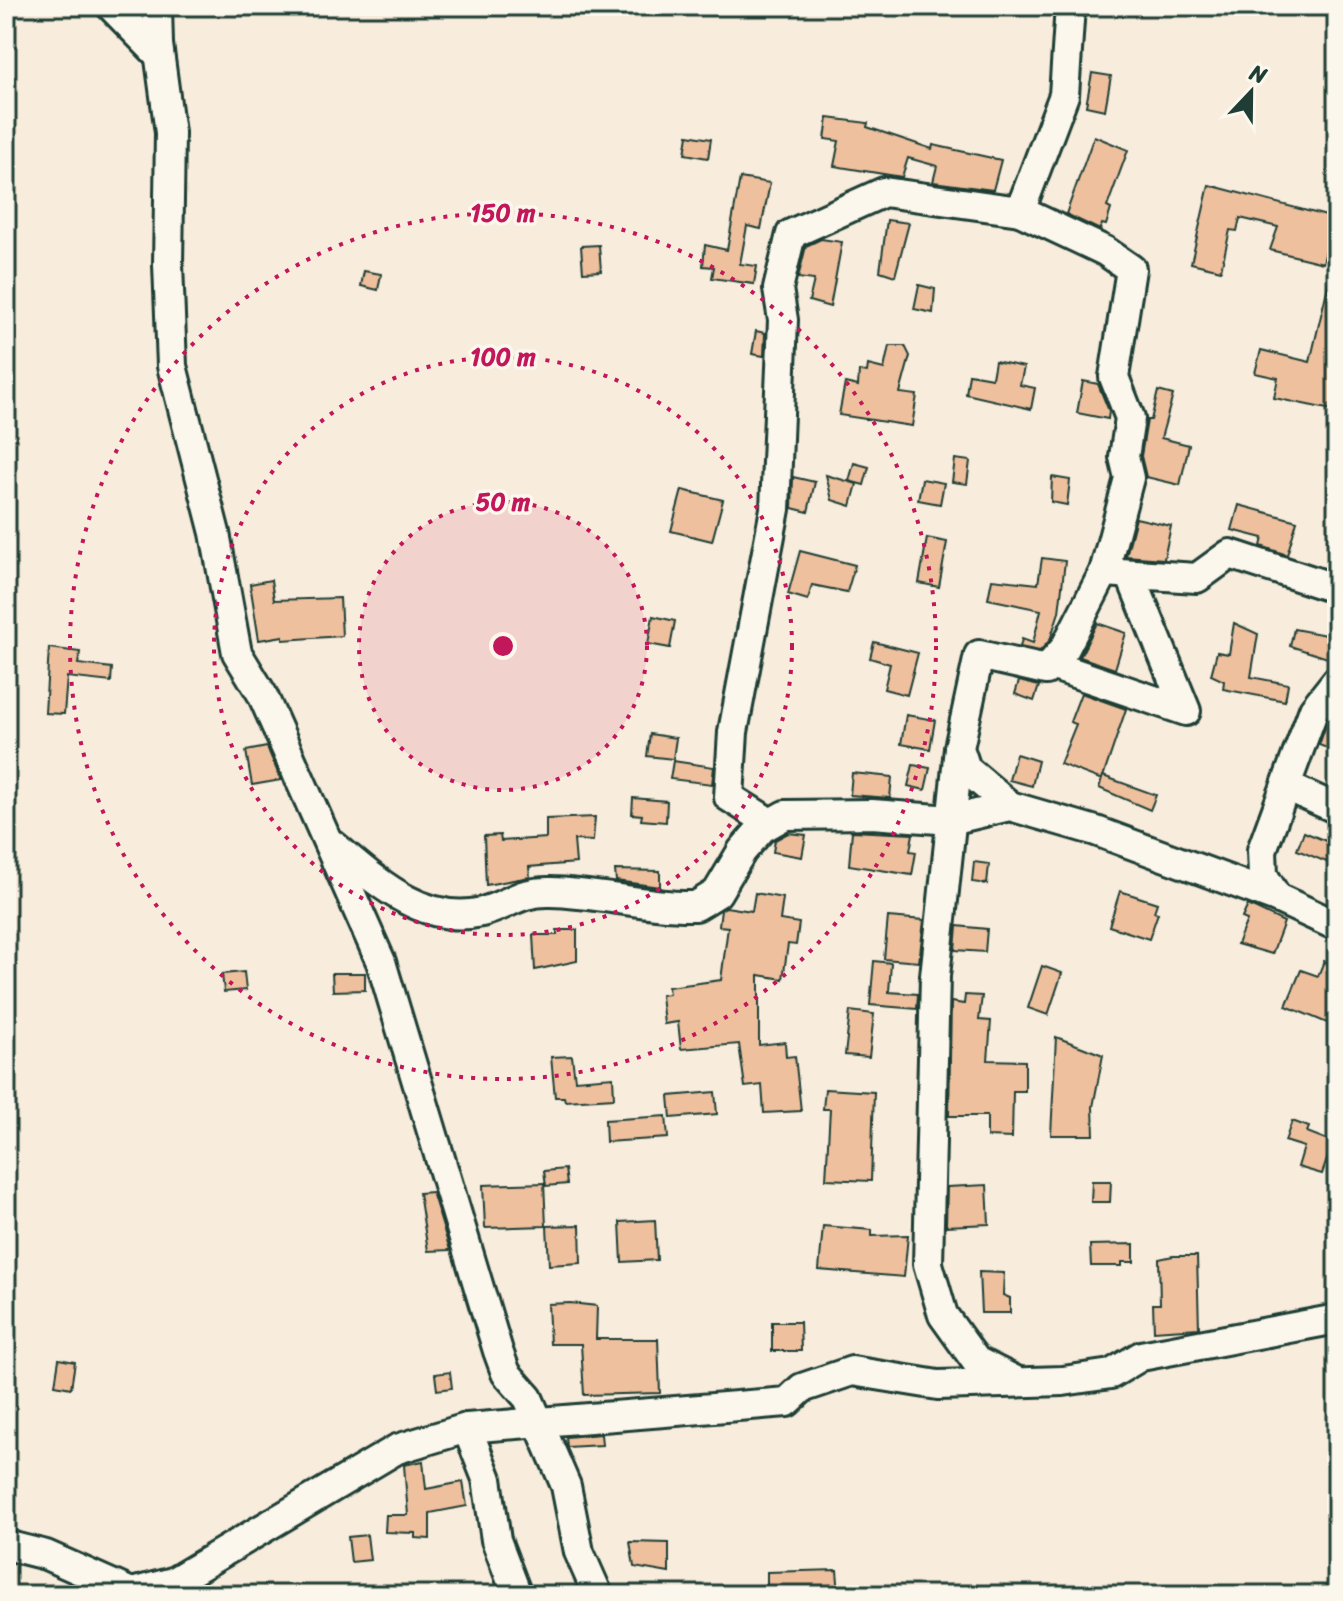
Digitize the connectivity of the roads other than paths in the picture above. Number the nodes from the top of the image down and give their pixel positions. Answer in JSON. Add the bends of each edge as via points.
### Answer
{"nodes":[{"id":1,"x":111,"y":6,"type":"edge"},
{"id":2,"x":157,"y":6,"type":"edge"},
{"id":3,"x":1070,"y":6,"type":"edge"},
{"id":4,"x":159,"y":55,"type":"junction"},
{"id":5,"x":1020,"y":211,"type":"junction"},
{"id":6,"x":1117,"y":573,"type":"junction"},
{"id":7,"x":1337,"y":589,"type":"edge"},
{"id":8,"x":1051,"y":665,"type":"junction"},
{"id":9,"x":1337,"y":681,"type":"edge"},
{"id":10,"x":959,"y":748,"type":"junction"},
{"id":11,"x":1286,"y":786,"type":"junction"},
{"id":12,"x":1010,"y":806,"type":"junction"},
{"id":13,"x":1337,"y":809,"type":"edge"},
{"id":14,"x":951,"y":820,"type":"junction"},
{"id":15,"x":770,"y":823,"type":"junction"},
{"id":16,"x":326,"y":839,"type":"junction"},
{"id":17,"x":1277,"y":898,"type":"junction"},
{"id":18,"x":1337,"y":926,"type":"edge"},
{"id":19,"x":1337,"y":1319,"type":"edge"},
{"id":20,"x":1018,"y":1382,"type":"junction"},
{"id":21,"x":538,"y":1423,"type":"junction"},
{"id":22,"x":467,"y":1428,"type":"junction"},
{"id":23,"x":6,"y":1545,"type":"edge"},
{"id":24,"x":134,"y":1594,"type":"edge"},
{"id":25,"x":517,"y":1595,"type":"edge"},
{"id":26,"x":598,"y":1595,"type":"edge"}],
"edges":[{"from":1,"to":4,"type":"street"},
{"from":2,"to":4,"type":"street"},
{"from":3,"to":5,"type":"street","via":[[1064,95]]},
{"from":4,"to":16,"type":"street","via":[[170,133],[169,334],[179,402],[215,533],[237,653],[262,694]]},
{"from":5,"to":6,"type":"street","via":[[1131,269],[1114,366],[1130,418],[1124,457],[1129,478]]},
{"from":5,"to":15,"type":"street","via":[[884,192],[791,234],[778,289],[783,320],[775,509],[733,732],[729,797]]},
{"from":6,"to":7,"type":"street","via":[[1197,578],[1230,554]]},
{"from":6,"to":8,"type":"street"},
{"from":6,"to":8,"type":"street","via":[[1186,711]]},
{"from":8,"to":10,"type":"street","via":[[1046,670],[979,655]]},
{"from":9,"to":11,"type":"street","via":[[1314,709]]},
{"from":10,"to":12,"type":"street","via":[[966,769]]},
{"from":10,"to":14,"type":"street"},
{"from":11,"to":13,"type":"street"},
{"from":11,"to":17,"type":"street","via":[[1262,850],[1263,875]]},
{"from":12,"to":14,"type":"street"},
{"from":12,"to":17,"type":"street","via":[[1096,831]]},
{"from":14,"to":15,"type":"street","via":[[785,815]]},
{"from":14,"to":20,"type":"street","via":[[935,976],[928,1264],[943,1315],[976,1361]]},
{"from":15,"to":16,"type":"street","via":[[742,851],[717,893],[696,906],[524,892],[484,911],[456,915],[421,909],[372,878]]},
{"from":16,"to":21,"type":"street","via":[[381,962],[498,1351]]},
{"from":17,"to":18,"type":"street"},
{"from":19,"to":20,"type":"street","via":[[1141,1356],[1111,1374]]},
{"from":20,"to":21,"type":"street","via":[[938,1385],[852,1371],[802,1388],[787,1402]]},
{"from":21,"to":22,"type":"street"},
{"from":21,"to":26,"type":"street","via":[[566,1486],[579,1552]]},
{"from":22,"to":24,"type":"street","via":[[397,1449],[173,1582]]},
{"from":22,"to":25,"type":"street","via":[[487,1479],[496,1540]]},
{"from":23,"to":24,"type":"street","via":[[46,1555]]}]}
